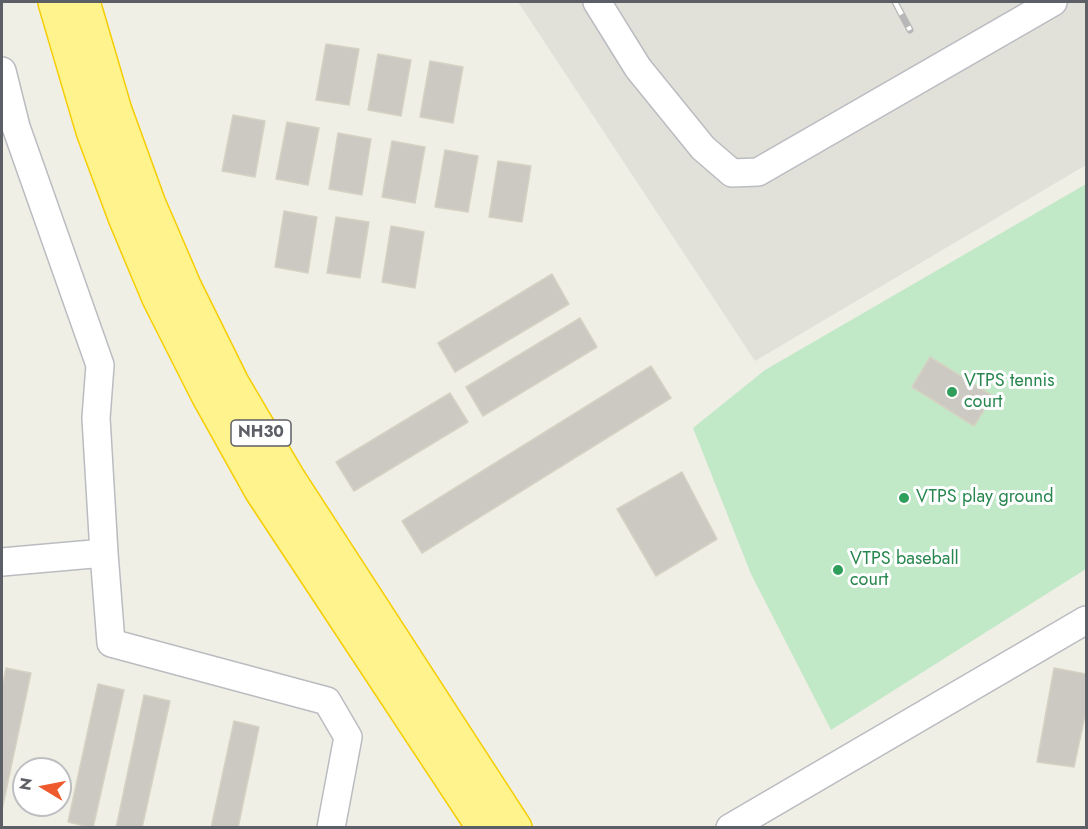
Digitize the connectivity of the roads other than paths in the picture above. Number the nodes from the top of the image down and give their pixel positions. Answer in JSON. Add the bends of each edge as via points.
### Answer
{"nodes":[{"id":1,"x":55,"y":2,"type":"edge"},
{"id":2,"x":83,"y":2,"type":"edge"},
{"id":3,"x":597,"y":2,"type":"edge"},
{"id":4,"x":1053,"y":2,"type":"edge"},
{"id":5,"x":1024,"y":9,"type":"edge"},
{"id":6,"x":2,"y":71,"type":"edge"},
{"id":7,"x":105,"y":553,"type":"junction"},
{"id":8,"x":2,"y":562,"type":"edge"},
{"id":9,"x":1086,"y":620,"type":"edge"},
{"id":10,"x":331,"y":828,"type":"edge"},
{"id":11,"x":484,"y":828,"type":"edge"},
{"id":12,"x":515,"y":828,"type":"edge"},
{"id":13,"x":730,"y":828,"type":"edge"}],
"edges":[{"from":1,"to":11,"type":"highway","number":"NH30","via":[[93,131],[125,217],[159,298],[208,395],[261,490]]},
{"from":2,"to":12,"type":"highway","number":"NH30","via":[[115,111],[148,202],[233,385],[288,478]]},
{"from":3,"to":5,"type":"street","via":[[638,68],[703,148],[732,172],[758,172]]},
{"from":4,"to":5,"type":"street"},
{"from":6,"to":7,"type":"street","via":[[16,127],[100,365],[96,418]]},
{"from":7,"to":8,"type":"street"},
{"from":7,"to":10,"type":"street","via":[[111,643],[327,701],[348,737]]},
{"from":9,"to":13,"type":"street"}]}
